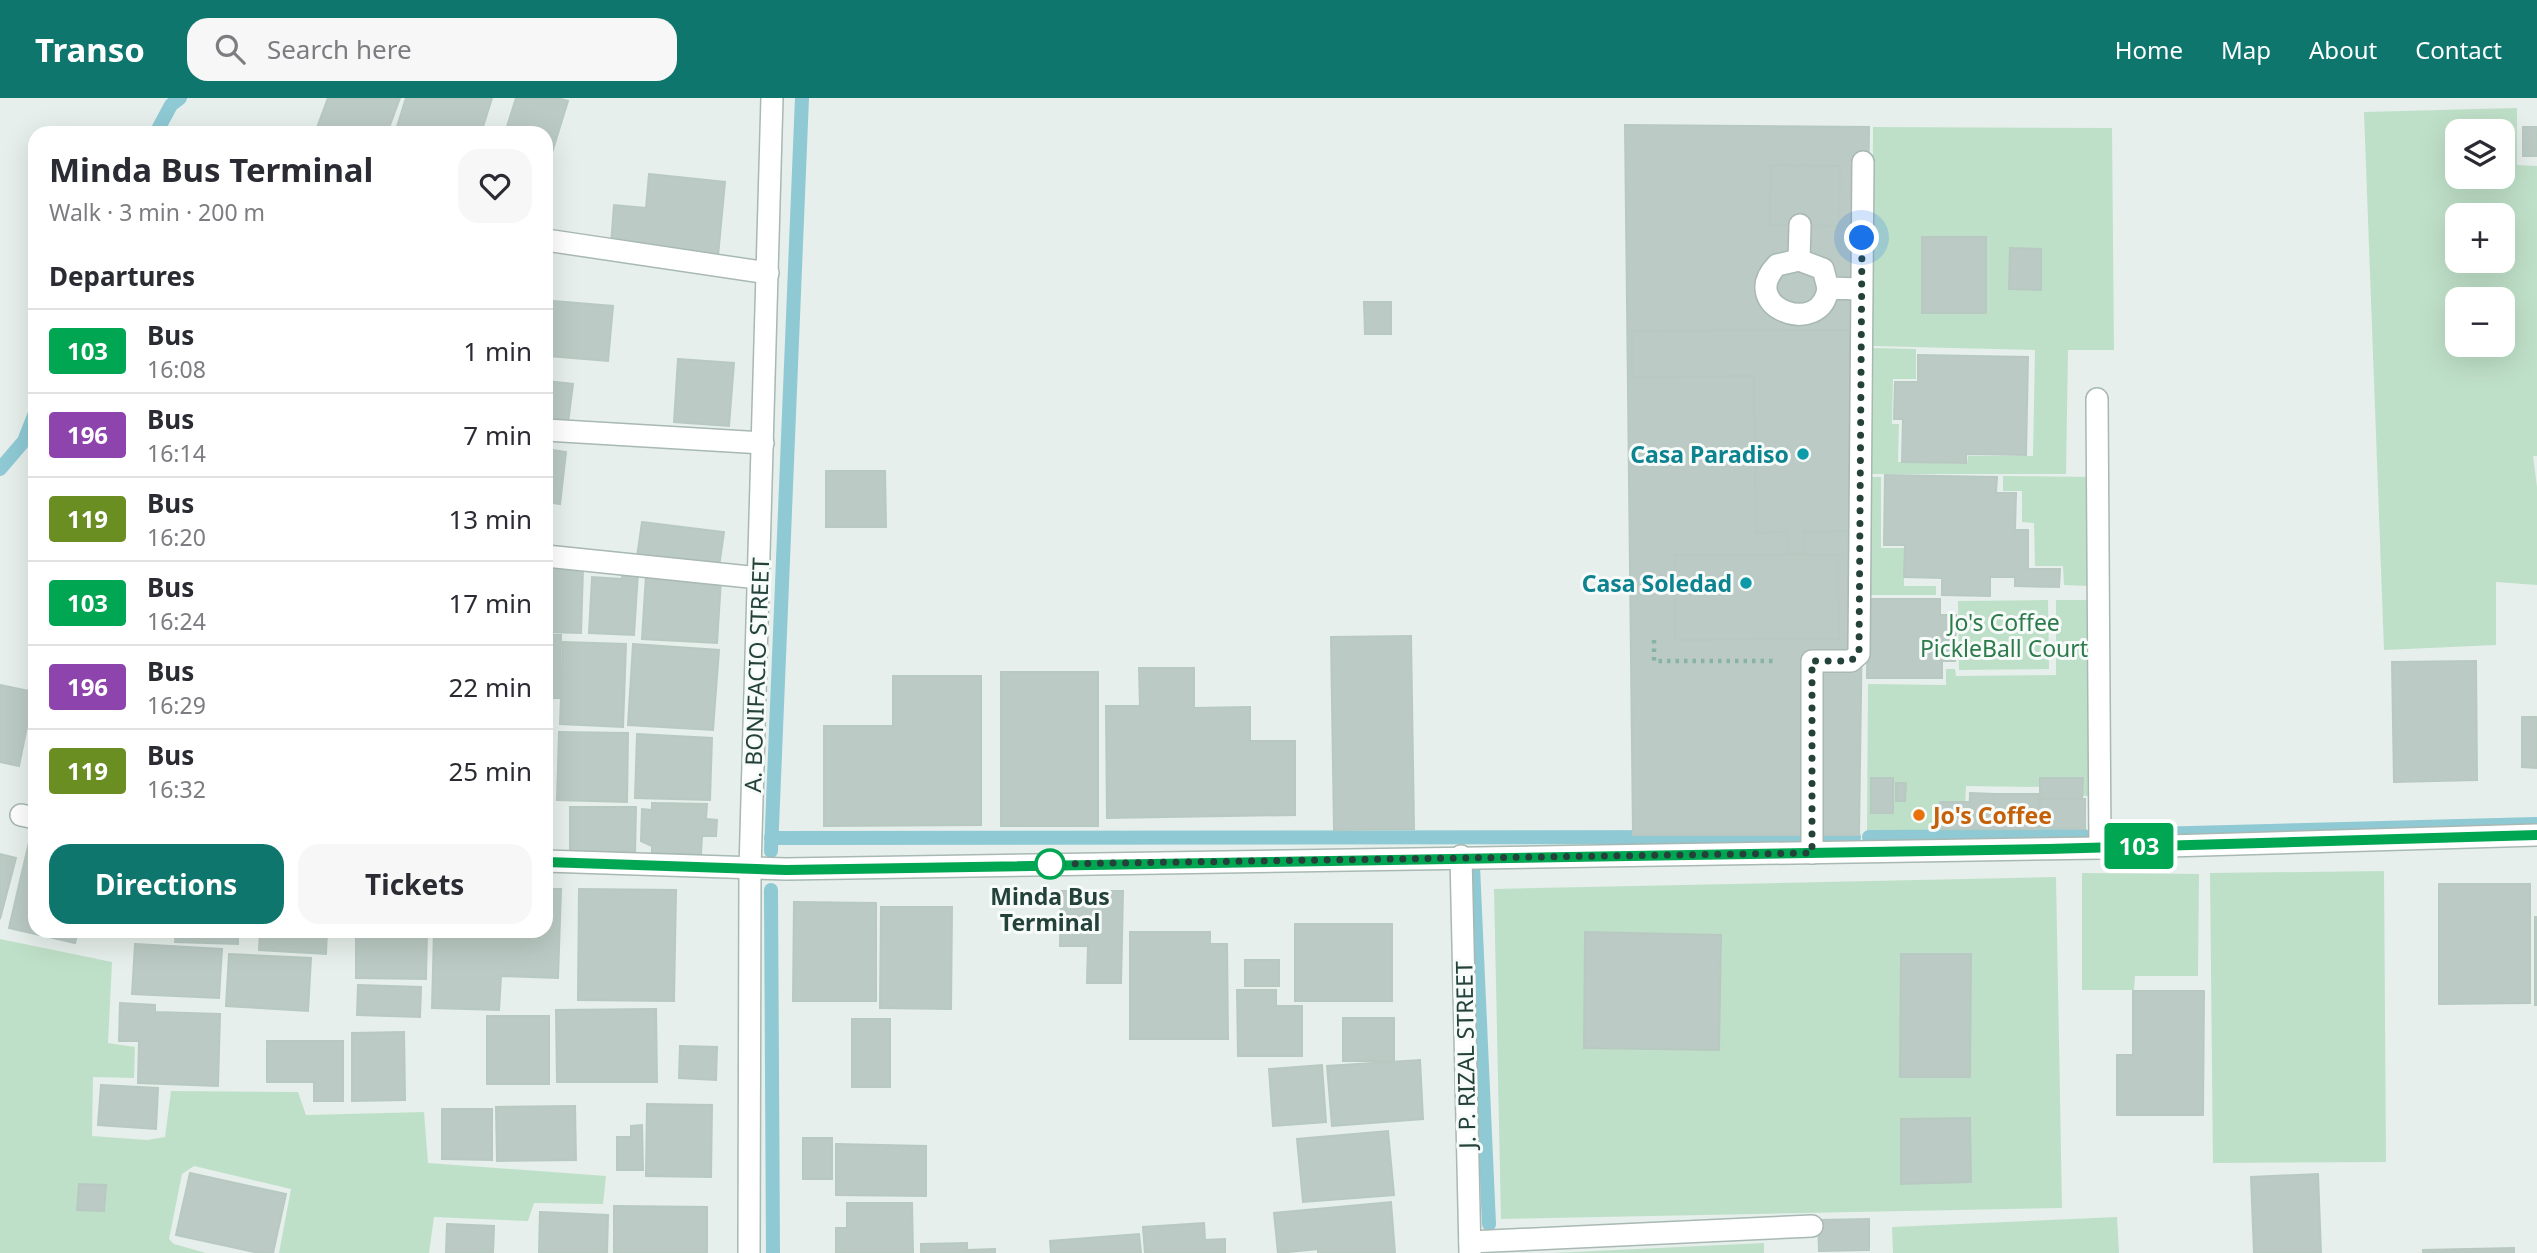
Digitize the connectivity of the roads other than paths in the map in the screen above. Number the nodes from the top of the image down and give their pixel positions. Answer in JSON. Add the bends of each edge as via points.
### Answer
{"nodes":[{"id":1,"x":772,"y":98,"type":"edge"},
{"id":2,"x":1863,"y":162,"type":"dead end"},
{"id":3,"x":1800,"y":225,"type":"dead end"},
{"id":4,"x":553,"y":241,"type":"edge"},
{"id":5,"x":1799,"y":260,"type":"junction"},
{"id":6,"x":768,"y":273,"type":"junction"},
{"id":7,"x":1828,"y":288,"type":"junction"},
{"id":8,"x":1861,"y":289,"type":"junction"},
{"id":9,"x":2097,"y":399,"type":"dead end"},
{"id":10,"x":553,"y":430,"type":"edge"},
{"id":11,"x":763,"y":443,"type":"junction"},
{"id":12,"x":553,"y":556,"type":"edge"},
{"id":13,"x":759,"y":578,"type":"junction"},
{"id":14,"x":2537,"y":835,"type":"edge"},
{"id":15,"x":2100,"y":848,"type":"junction"},
{"id":16,"x":1812,"y":853,"type":"junction"},
{"id":17,"x":1461,"y":856,"type":"junction"},
{"id":18,"x":553,"y":862,"type":"edge"},
{"id":19,"x":750,"y":870,"type":"junction"},
{"id":20,"x":1812,"y":1226,"type":"dead end"},
{"id":21,"x":1470,"y":1247,"type":"edge"},
{"id":22,"x":749,"y":1253,"type":"edge"}],
"edges":[{"from":1,"to":6,"type":"street","name":"A. BONIFACIO STREET"},
{"from":2,"to":8,"type":"street"},
{"from":3,"to":5,"type":"street"},
{"from":4,"to":6,"type":"street"},
{"from":5,"to":7,"type":"street","via":[[1823,270]]},
{"from":5,"to":7,"type":"street","via":[[1777,265],[1767,279],[1773,304],[1799,322],[1820,306]]},
{"from":6,"to":11,"type":"street","name":"A. BONIFACIO STREET"},
{"from":7,"to":8,"type":"street"},
{"from":8,"to":16,"type":"street","via":[[1859,653],[1851,661],[1812,661]]},
{"from":9,"to":15,"type":"street"},
{"from":10,"to":11,"type":"street"},
{"from":11,"to":13,"type":"street","name":"A. BONIFACIO STREET"},
{"from":12,"to":13,"type":"street"},
{"from":13,"to":19,"type":"street","name":"A. BONIFACIO STREET"},
{"from":14,"to":15,"type":"street"},
{"from":15,"to":16,"type":"street"},
{"from":16,"to":17,"type":"street"},
{"from":17,"to":19,"type":"street"},
{"from":17,"to":21,"type":"street","name":"J. P. RIZAL STREET"},
{"from":18,"to":19,"type":"street"},
{"from":19,"to":22,"type":"street","name":"A. BONIFACIO STREET"},
{"from":20,"to":21,"type":"street"}]}
